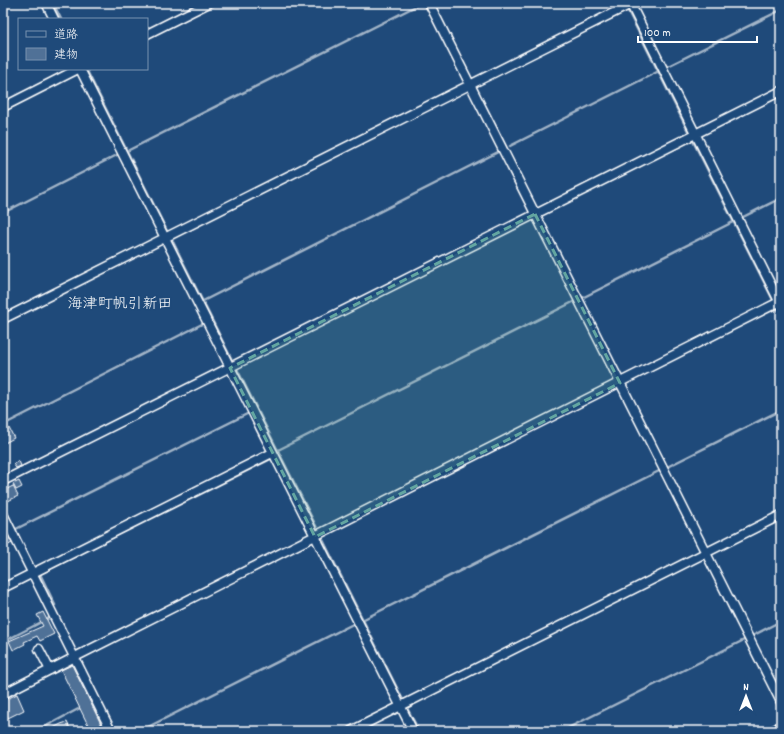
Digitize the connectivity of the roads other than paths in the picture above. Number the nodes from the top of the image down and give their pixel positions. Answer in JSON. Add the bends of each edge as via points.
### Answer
{"nodes":[{"id":1,"x":46,"y":3,"type":"edge"},
{"id":2,"x":209,"y":3,"type":"edge"},
{"id":3,"x":429,"y":3,"type":"edge"},
{"id":4,"x":631,"y":3,"type":"edge"},
{"id":5,"x":54,"y":18,"type":"edge"},
{"id":6,"x":148,"y":34,"type":"edge"},
{"id":7,"x":77,"y":70,"type":"edge"},
{"id":8,"x":80,"y":70,"type":"edge"},
{"id":9,"x":469,"y":84,"type":"junction"},
{"id":10,"x":781,"y":91,"type":"edge"},
{"id":11,"x":3,"y":107,"type":"edge"},
{"id":12,"x":695,"y":134,"type":"junction"},
{"id":13,"x":535,"y":214,"type":"junction"},
{"id":14,"x":164,"y":237,"type":"junction"},
{"id":15,"x":780,"y":303,"type":"edge"},
{"id":16,"x":3,"y":319,"type":"edge"},
{"id":17,"x":230,"y":368,"type":"junction"},
{"id":18,"x":620,"y":383,"type":"junction"},
{"id":19,"x":272,"y":452,"type":"junction"},
{"id":20,"x":3,"y":481,"type":"edge"},
{"id":21,"x":3,"y":514,"type":"edge"},
{"id":22,"x":781,"y":515,"type":"edge"},
{"id":23,"x":315,"y":537,"type":"junction"},
{"id":24,"x":705,"y":552,"type":"junction"},
{"id":25,"x":33,"y":573,"type":"junction"},
{"id":26,"x":3,"y":588,"type":"edge"},
{"id":27,"x":39,"y":649,"type":"dead end"},
{"id":28,"x":75,"y":656,"type":"junction"},
{"id":29,"x":50,"y":670,"type":"junction"},
{"id":30,"x":3,"y":694,"type":"edge"},
{"id":31,"x":781,"y":702,"type":"edge"},
{"id":32,"x":401,"y":706,"type":"junction"},
{"id":33,"x":781,"y":726,"type":"edge"},
{"id":34,"x":112,"y":731,"type":"edge"},
{"id":35,"x":351,"y":731,"type":"edge"},
{"id":36,"x":413,"y":731,"type":"edge"},
{"id":37,"x":772,"y":731,"type":"edge"}],
"edges":[{"from":1,"to":5,"type":"street"},
{"from":2,"to":6,"type":"street"},
{"from":3,"to":9,"type":"street"},
{"from":4,"to":9,"type":"street"},
{"from":4,"to":12,"type":"street"},
{"from":7,"to":11,"type":"street"},
{"from":8,"to":14,"type":"street"},
{"from":9,"to":13,"type":"street"},
{"from":9,"to":14,"type":"street"},
{"from":10,"to":12,"type":"street"},
{"from":12,"to":13,"type":"street"},
{"from":12,"to":15,"type":"street"},
{"from":13,"to":17,"type":"street"},
{"from":13,"to":18,"type":"street"},
{"from":14,"to":16,"type":"street"},
{"from":14,"to":17,"type":"street"},
{"from":15,"to":18,"type":"street"},
{"from":17,"to":19,"type":"street"},
{"from":17,"to":20,"type":"street"},
{"from":18,"to":23,"type":"street"},
{"from":18,"to":24,"type":"street"},
{"from":19,"to":23,"type":"street"},
{"from":19,"to":25,"type":"street"},
{"from":21,"to":25,"type":"street"},
{"from":22,"to":24,"type":"street"},
{"from":23,"to":28,"type":"street"},
{"from":23,"to":32,"type":"street"},
{"from":24,"to":31,"type":"street"},
{"from":24,"to":32,"type":"street"},
{"from":25,"to":26,"type":"street"},
{"from":25,"to":28,"type":"street"},
{"from":27,"to":29,"type":"street"},
{"from":28,"to":29,"type":"street"},
{"from":28,"to":34,"type":"street"},
{"from":29,"to":30,"type":"street"},
{"from":32,"to":35,"type":"street"},
{"from":32,"to":36,"type":"street"},
{"from":33,"to":37,"type":"street"}]}
